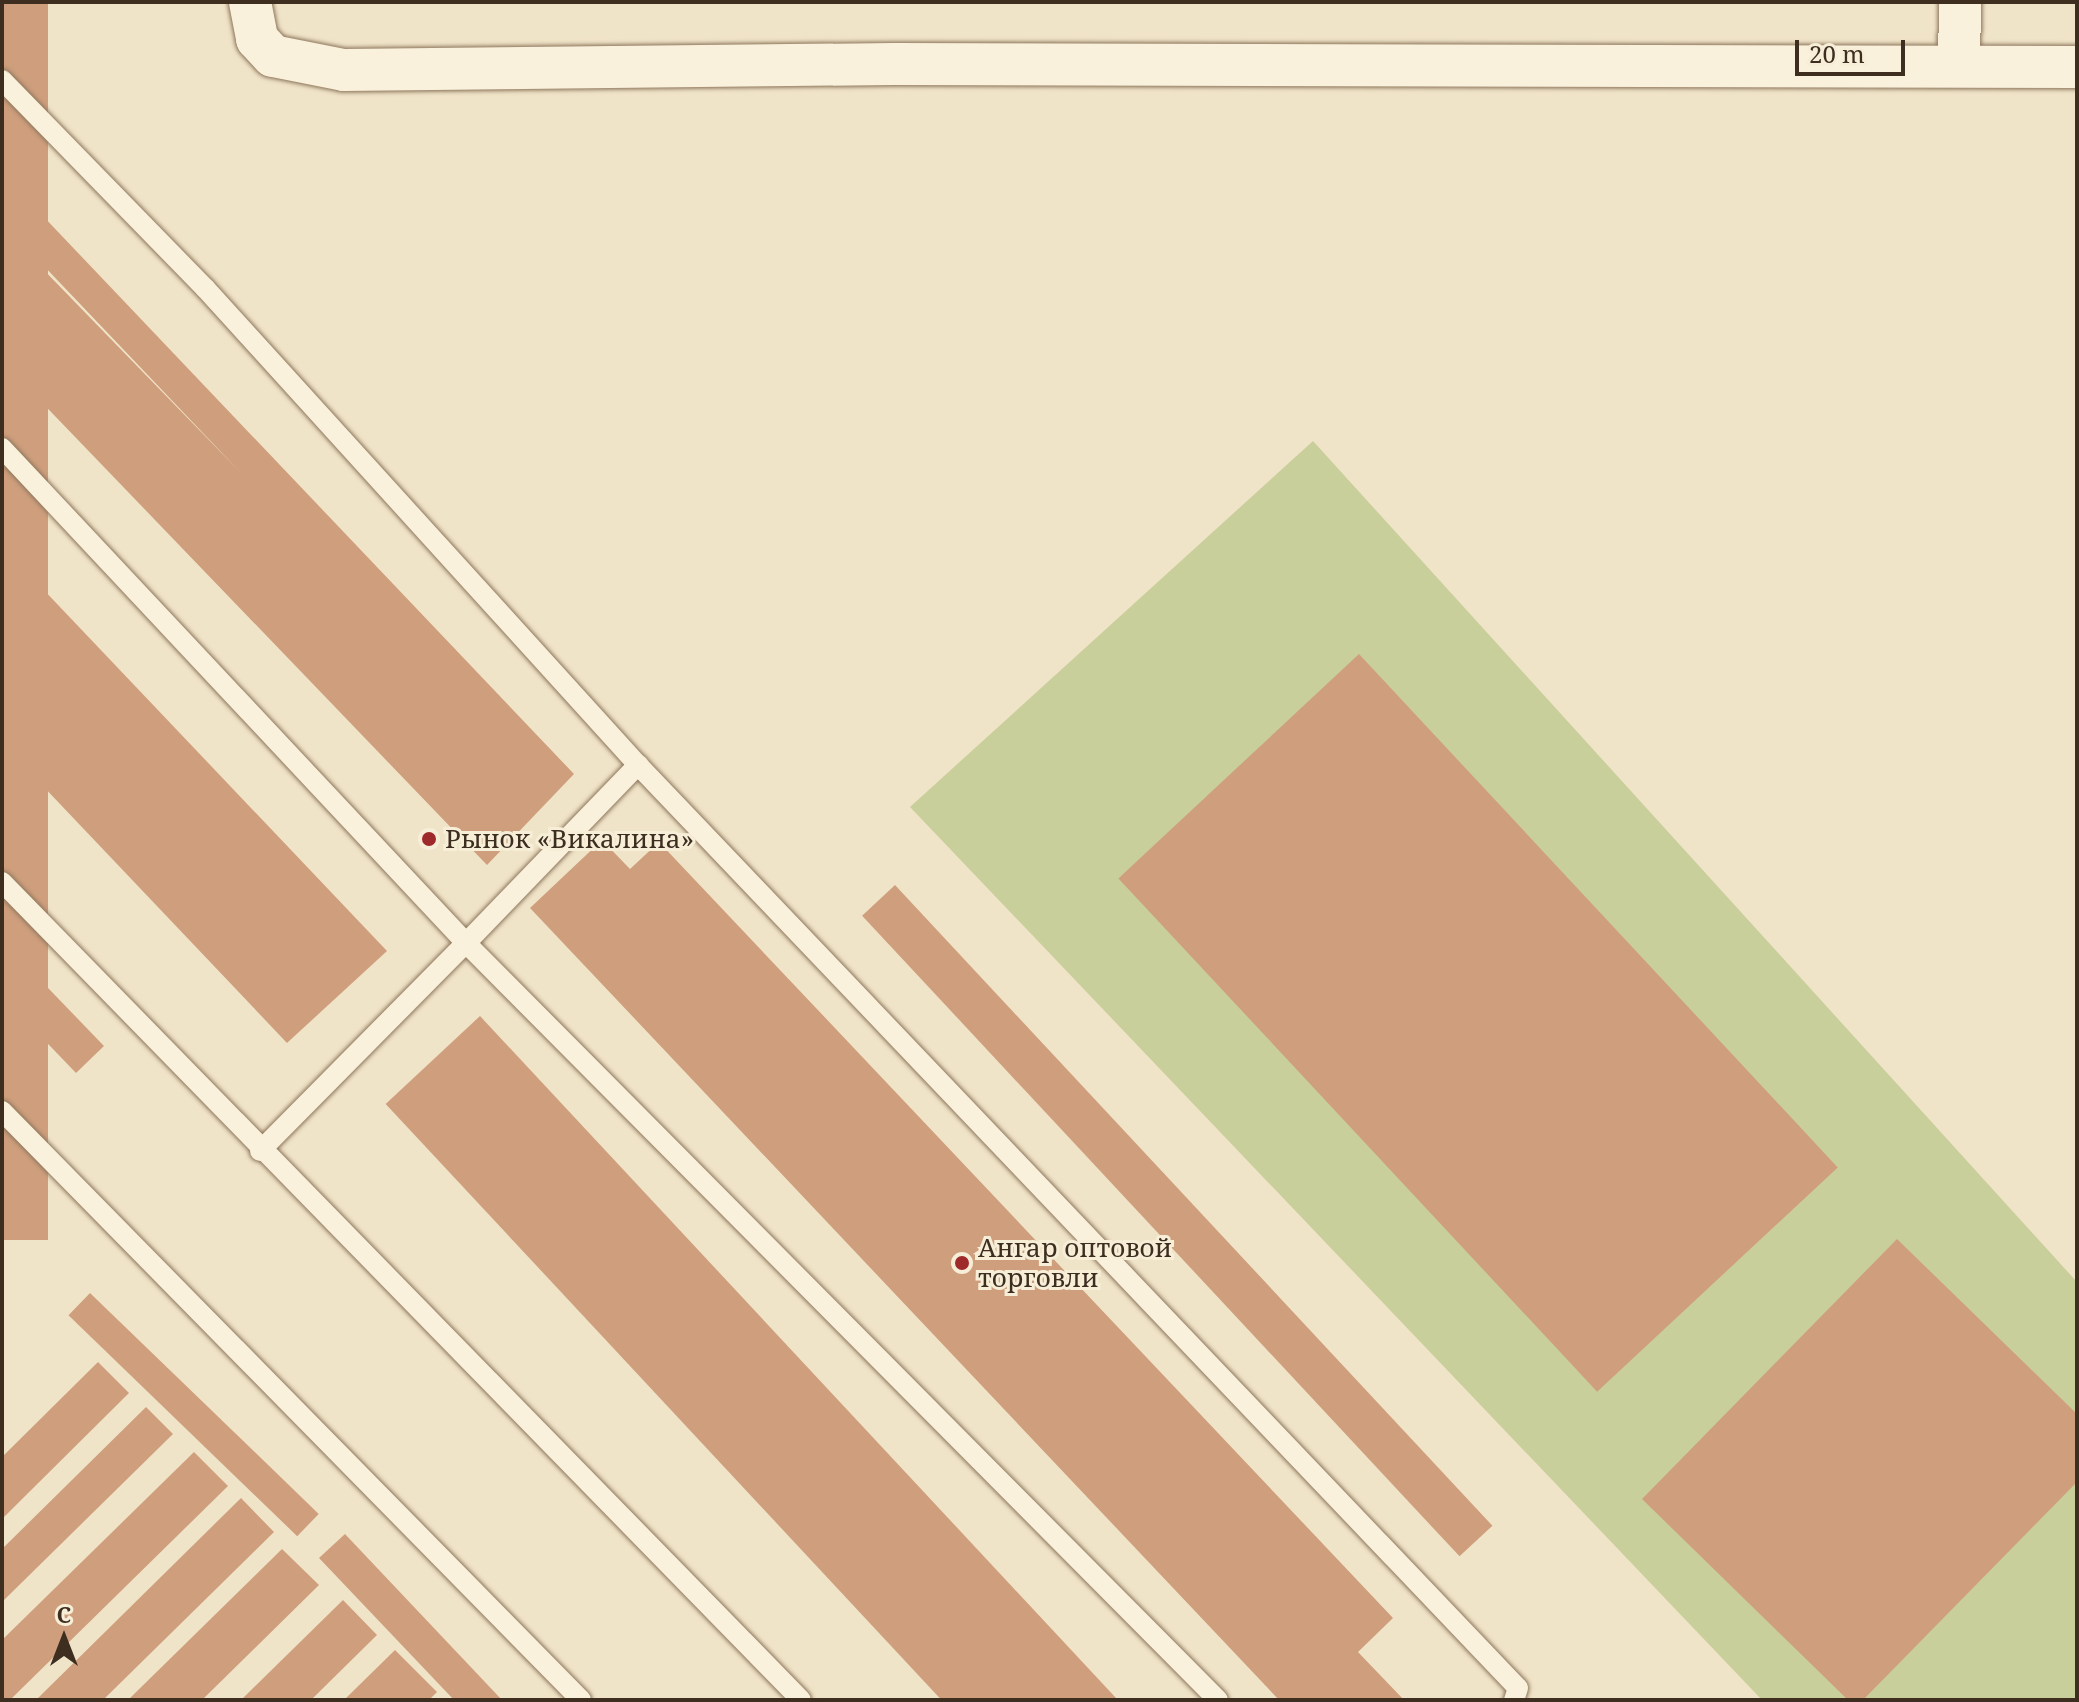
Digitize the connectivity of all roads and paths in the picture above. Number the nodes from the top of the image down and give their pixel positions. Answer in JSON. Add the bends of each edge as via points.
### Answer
{"nodes":[{"id":1,"x":250,"y":2,"type":"edge"},
{"id":2,"x":1960,"y":2,"type":"edge"},
{"id":3,"x":1959,"y":66,"type":"junction"},
{"id":4,"x":2077,"y":67,"type":"edge"},
{"id":5,"x":2,"y":80,"type":"edge"},
{"id":6,"x":2,"y":448,"type":"edge"},
{"id":7,"x":638,"y":765,"type":"junction"},
{"id":8,"x":2,"y":882,"type":"edge"},
{"id":9,"x":466,"y":943,"type":"junction"},
{"id":10,"x":2,"y":1111,"type":"edge"},
{"id":11,"x":260,"y":1151,"type":"junction"},
{"id":12,"x":581,"y":1700,"type":"edge"},
{"id":13,"x":801,"y":1700,"type":"edge"},
{"id":14,"x":1218,"y":1700,"type":"edge"},
{"id":15,"x":1514,"y":1700,"type":"edge"}],
"edges":[{"from":1,"to":3,"type":"street","via":[[257,39],[273,56],[344,70],[894,64]]},
{"from":2,"to":3,"type":"street"},
{"from":3,"to":4,"type":"street"},
{"from":5,"to":7,"type":"lane","via":[[205,288]]},
{"from":6,"to":9,"type":"lane"},
{"from":7,"to":9,"type":"lane"},
{"from":7,"to":15,"type":"lane","via":[[1518,1688]]},
{"from":8,"to":11,"type":"lane"},
{"from":9,"to":11,"type":"lane"},
{"from":9,"to":14,"type":"lane"},
{"from":10,"to":12,"type":"lane"},
{"from":11,"to":13,"type":"lane"}]}
